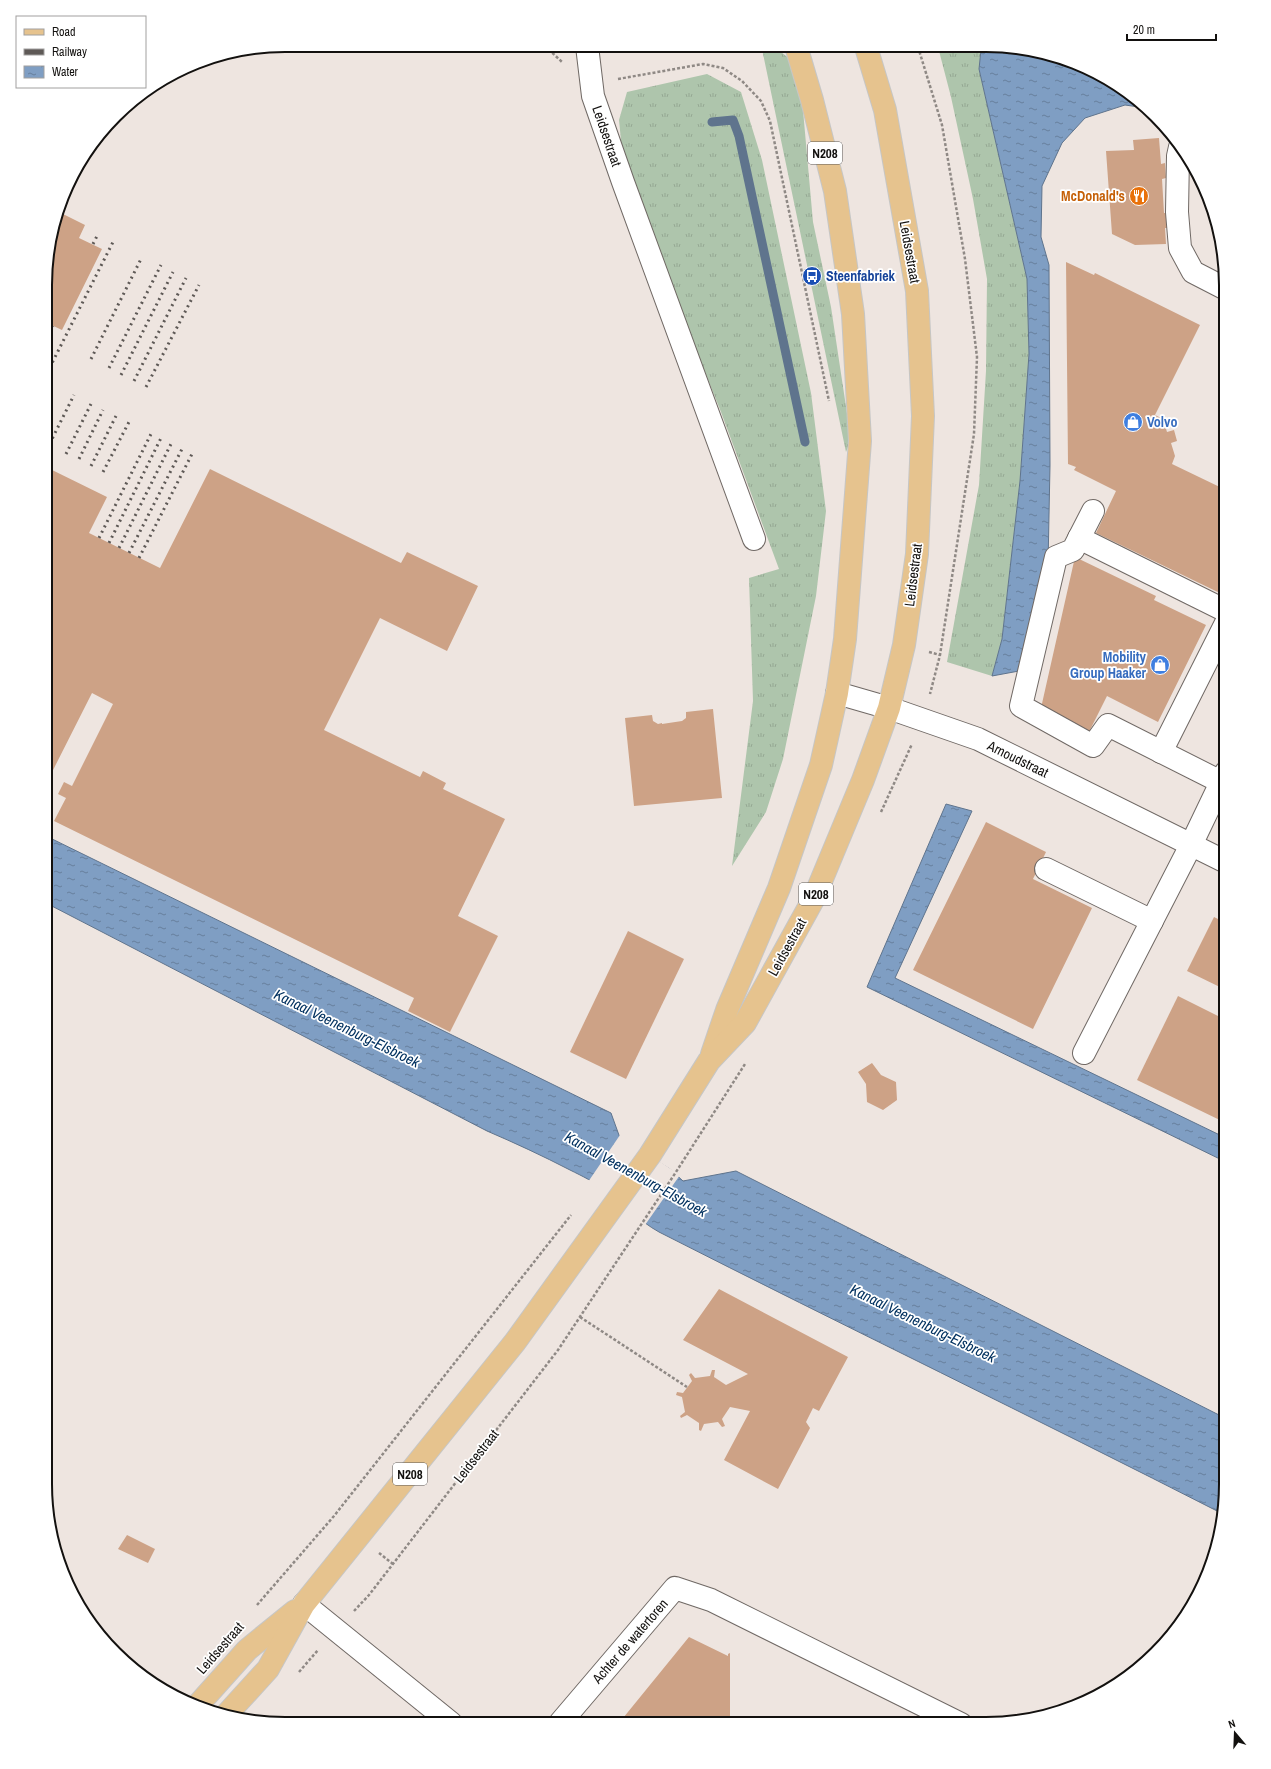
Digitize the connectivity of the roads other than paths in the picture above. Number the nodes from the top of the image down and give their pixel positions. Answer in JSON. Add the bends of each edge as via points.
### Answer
{"nodes":[{"id":1,"x":588,"y":52,"type":"edge"},
{"id":2,"x":798,"y":52,"type":"edge"},
{"id":3,"x":868,"y":52,"type":"edge"},
{"id":4,"x":1179,"y":154,"type":"edge"},
{"id":5,"x":1219,"y":285,"type":"edge"},
{"id":6,"x":1093,"y":511,"type":"dead end"},
{"id":7,"x":1079,"y":538,"type":"junction"},
{"id":8,"x":754,"y":539,"type":"dead end"},
{"id":9,"x":1219,"y":608,"type":"edge"},
{"id":10,"x":1219,"y":637,"type":"edge"},
{"id":11,"x":837,"y":693,"type":"junction"},
{"id":12,"x":889,"y":708,"type":"junction"},
{"id":13,"x":1161,"y":752,"type":"junction"},
{"id":14,"x":1219,"y":775,"type":"edge"},
{"id":15,"x":1219,"y":786,"type":"edge"},
{"id":16,"x":1192,"y":845,"type":"junction"},
{"id":17,"x":1219,"y":858,"type":"edge"},
{"id":18,"x":1046,"y":869,"type":"dead end"},
{"id":19,"x":1152,"y":920,"type":"junction"},
{"id":20,"x":1084,"y":1053,"type":"dead end"},
{"id":21,"x":709,"y":1060,"type":"junction"},
{"id":22,"x":304,"y":1604,"type":"junction"},
{"id":23,"x":201,"y":1701,"type":"edge"},
{"id":24,"x":230,"y":1710,"type":"edge"},
{"id":25,"x":446,"y":1717,"type":"edge"},
{"id":26,"x":565,"y":1717,"type":"edge"},
{"id":27,"x":947,"y":1717,"type":"edge"}],
"edges":[{"from":1,"to":8,"type":"street","name":"Leidsestraat","via":[[596,103]]},
{"from":2,"to":11,"type":"main road","name":"Leidsestraat","number":"N208","via":[[835,191],[853,314],[860,441],[845,639]]},
{"from":3,"to":12,"type":"main road","name":"Leidsestraat","number":"N208","via":[[885,110],[917,291],[923,416],[917,554],[904,645]]},
{"from":4,"to":5,"type":"street","via":[[1177,212],[1180,248],[1193,272]]},
{"from":6,"to":7,"type":"street"},
{"from":7,"to":9,"type":"street"},
{"from":7,"to":13,"type":"street","via":[[1073,550],[1056,557],[1021,706],[1093,746],[1108,726]]},
{"from":10,"to":13,"type":"street"},
{"from":11,"to":12,"type":"street","name":"Arnoudstraat"},
{"from":11,"to":21,"type":"main road","name":"Leidsestraat","number":"N208","via":[[821,765],[779,888],[727,1010]]},
{"from":12,"to":16,"type":"street","name":"Arnoudstraat","via":[[978,739]]},
{"from":12,"to":21,"type":"main road","name":"Leidsestraat","number":"N208","via":[[863,780],[814,898],[745,1022]]},
{"from":13,"to":14,"type":"street"},
{"from":15,"to":16,"type":"street"},
{"from":16,"to":17,"type":"street","name":"Arnoudstraat"},
{"from":16,"to":19,"type":"street"},
{"from":18,"to":19,"type":"street"},
{"from":19,"to":20,"type":"street"},
{"from":21,"to":22,"type":"main road","name":"Leidsestraat","number":"N208","via":[[616,1205],[515,1342]]},
{"from":22,"to":23,"type":"main road","name":"Leidsestraat","number":"N208","via":[[247,1650]]},
{"from":22,"to":24,"type":"main road","name":"Leidsestraat","number":"N208","via":[[268,1668]]},
{"from":22,"to":25,"type":"street"},
{"from":26,"to":27,"type":"street","name":"Achter de watertoren","via":[[675,1588],[711,1600]]}]}
